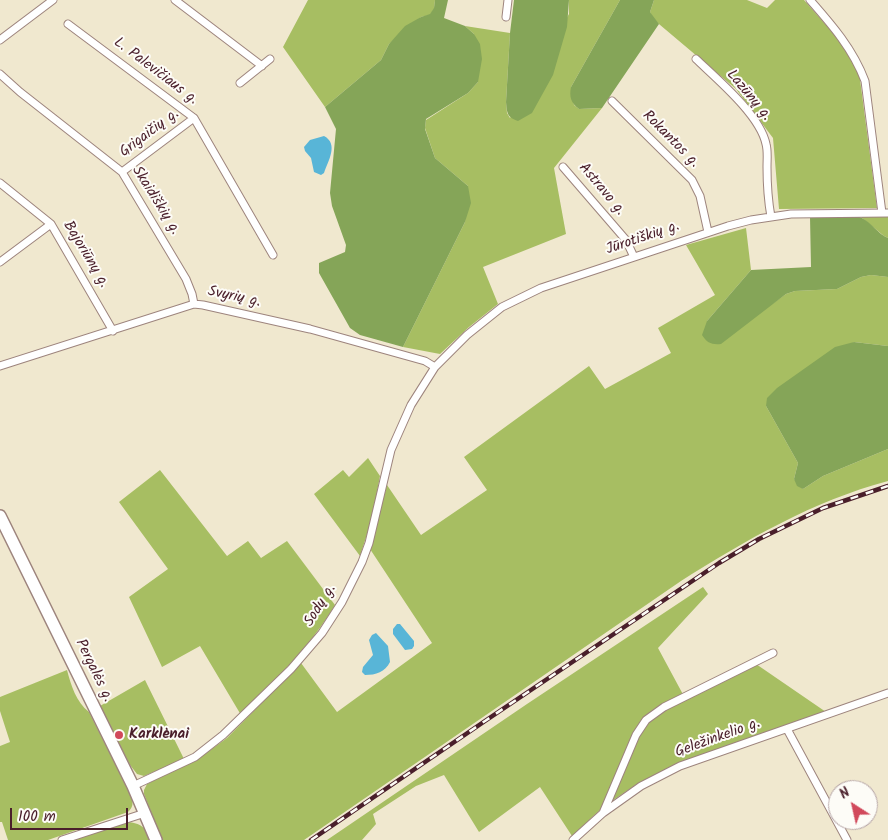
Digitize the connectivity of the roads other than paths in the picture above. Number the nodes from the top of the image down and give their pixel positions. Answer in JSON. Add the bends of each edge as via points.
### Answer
{"nodes":[{"id":1,"x":53,"y":0,"type":"edge"},
{"id":2,"x":175,"y":0,"type":"edge"},
{"id":3,"x":508,"y":0,"type":"edge"},
{"id":4,"x":810,"y":0,"type":"edge"},
{"id":5,"x":506,"y":17,"type":"dead end"},
{"id":6,"x":68,"y":24,"type":"dead end"},
{"id":7,"x":0,"y":40,"type":"edge"},
{"id":8,"x":270,"y":59,"type":"dead end"},
{"id":9,"x":696,"y":59,"type":"dead end"},
{"id":10,"x":262,"y":66,"type":"junction"},
{"id":11,"x":0,"y":74,"type":"edge"},
{"id":12,"x":240,"y":83,"type":"dead end"},
{"id":13,"x":612,"y":101,"type":"dead end"},
{"id":14,"x":194,"y":118,"type":"junction"},
{"id":15,"x":563,"y":167,"type":"dead end"},
{"id":16,"x":122,"y":172,"type":"junction"},
{"id":17,"x":0,"y":183,"type":"edge"},
{"id":18,"x":885,"y":213,"type":"edge"},
{"id":19,"x":771,"y":216,"type":"junction"},
{"id":20,"x":51,"y":224,"type":"junction"},
{"id":21,"x":708,"y":232,"type":"junction"},
{"id":22,"x":273,"y":255,"type":"dead end"},
{"id":23,"x":634,"y":257,"type":"junction"},
{"id":24,"x":0,"y":262,"type":"edge"},
{"id":25,"x":194,"y":304,"type":"junction"},
{"id":26,"x":113,"y":331,"type":"junction"},
{"id":27,"x":0,"y":366,"type":"edge"},
{"id":28,"x":435,"y":367,"type":"junction"},
{"id":29,"x":0,"y":516,"type":"edge"},
{"id":30,"x":773,"y":653,"type":"dead end"},
{"id":31,"x":888,"y":694,"type":"edge"},
{"id":32,"x":787,"y":729,"type":"junction"},
{"id":33,"x":133,"y":786,"type":"junction"},
{"id":34,"x":145,"y":813,"type":"junction"},
{"id":35,"x":603,"y":813,"type":"junction"},
{"id":36,"x":62,"y":840,"type":"edge"},
{"id":37,"x":156,"y":840,"type":"edge"},
{"id":38,"x":574,"y":840,"type":"edge"},
{"id":39,"x":848,"y":840,"type":"edge"}],
"edges":[{"from":1,"to":7,"type":"street"},
{"from":2,"to":10,"type":"street"},
{"from":3,"to":5,"type":"street"},
{"from":4,"to":18,"type":"street","via":[[839,32],[859,65]]},
{"from":6,"to":14,"type":"street","name":"L. Palevičiaus g."},
{"from":8,"to":10,"type":"street"},
{"from":9,"to":19,"type":"street","name":"Lazūnų g.","via":[[750,114],[764,136]]},
{"from":10,"to":12,"type":"street"},
{"from":11,"to":16,"type":"street","name":"Skaidiškių g."},
{"from":13,"to":21,"type":"street","name":"Rokantos g.","via":[[692,180],[700,196]]},
{"from":14,"to":16,"type":"street","name":"Grigaičių g."},
{"from":14,"to":22,"type":"street","name":"L. Palevičiaus g."},
{"from":15,"to":23,"type":"street","name":"Astravo g.","via":[[626,240]]},
{"from":16,"to":25,"type":"street","name":"Skaidiškių g.","via":[[186,279]]},
{"from":17,"to":20,"type":"street","name":"Bajoriūnų g."},
{"from":18,"to":19,"type":"street","name":"Jūrotiškių g."},
{"from":19,"to":21,"type":"street","name":"Jūrotiškių g."},
{"from":20,"to":24,"type":"street"},
{"from":20,"to":26,"type":"street","name":"Bajoriūnų g."},
{"from":21,"to":23,"type":"street","name":"Jūrotiškių g."},
{"from":23,"to":28,"type":"street","name":"Jūrotiškių g.","via":[[516,299],[483,321]]},
{"from":25,"to":26,"type":"street","name":"Svyrių g."},
{"from":25,"to":28,"type":"street","name":"Svyrių g.","via":[[310,329],[425,361]]},
{"from":26,"to":27,"type":"street","name":"Svyrių g."},
{"from":28,"to":33,"type":"street","name":"Sodų g.","via":[[411,405],[392,450],[362,562],[322,633],[279,682],[209,747],[195,757]]},
{"from":29,"to":33,"type":"main road","name":"Pergalės g."},
{"from":30,"to":35,"type":"street","via":[[664,707],[646,720],[636,735]]},
{"from":31,"to":32,"type":"street","name":"Geležinkelio g."},
{"from":32,"to":35,"type":"street","name":"Geležinkelio g.","via":[[680,766],[641,786]]},
{"from":32,"to":39,"type":"street"},
{"from":33,"to":34,"type":"main road","name":"Pergalės g."},
{"from":34,"to":36,"type":"street"},
{"from":34,"to":37,"type":"main road","name":"Pergalės g."},
{"from":35,"to":38,"type":"street","name":"Geležinkelio g."}]}
